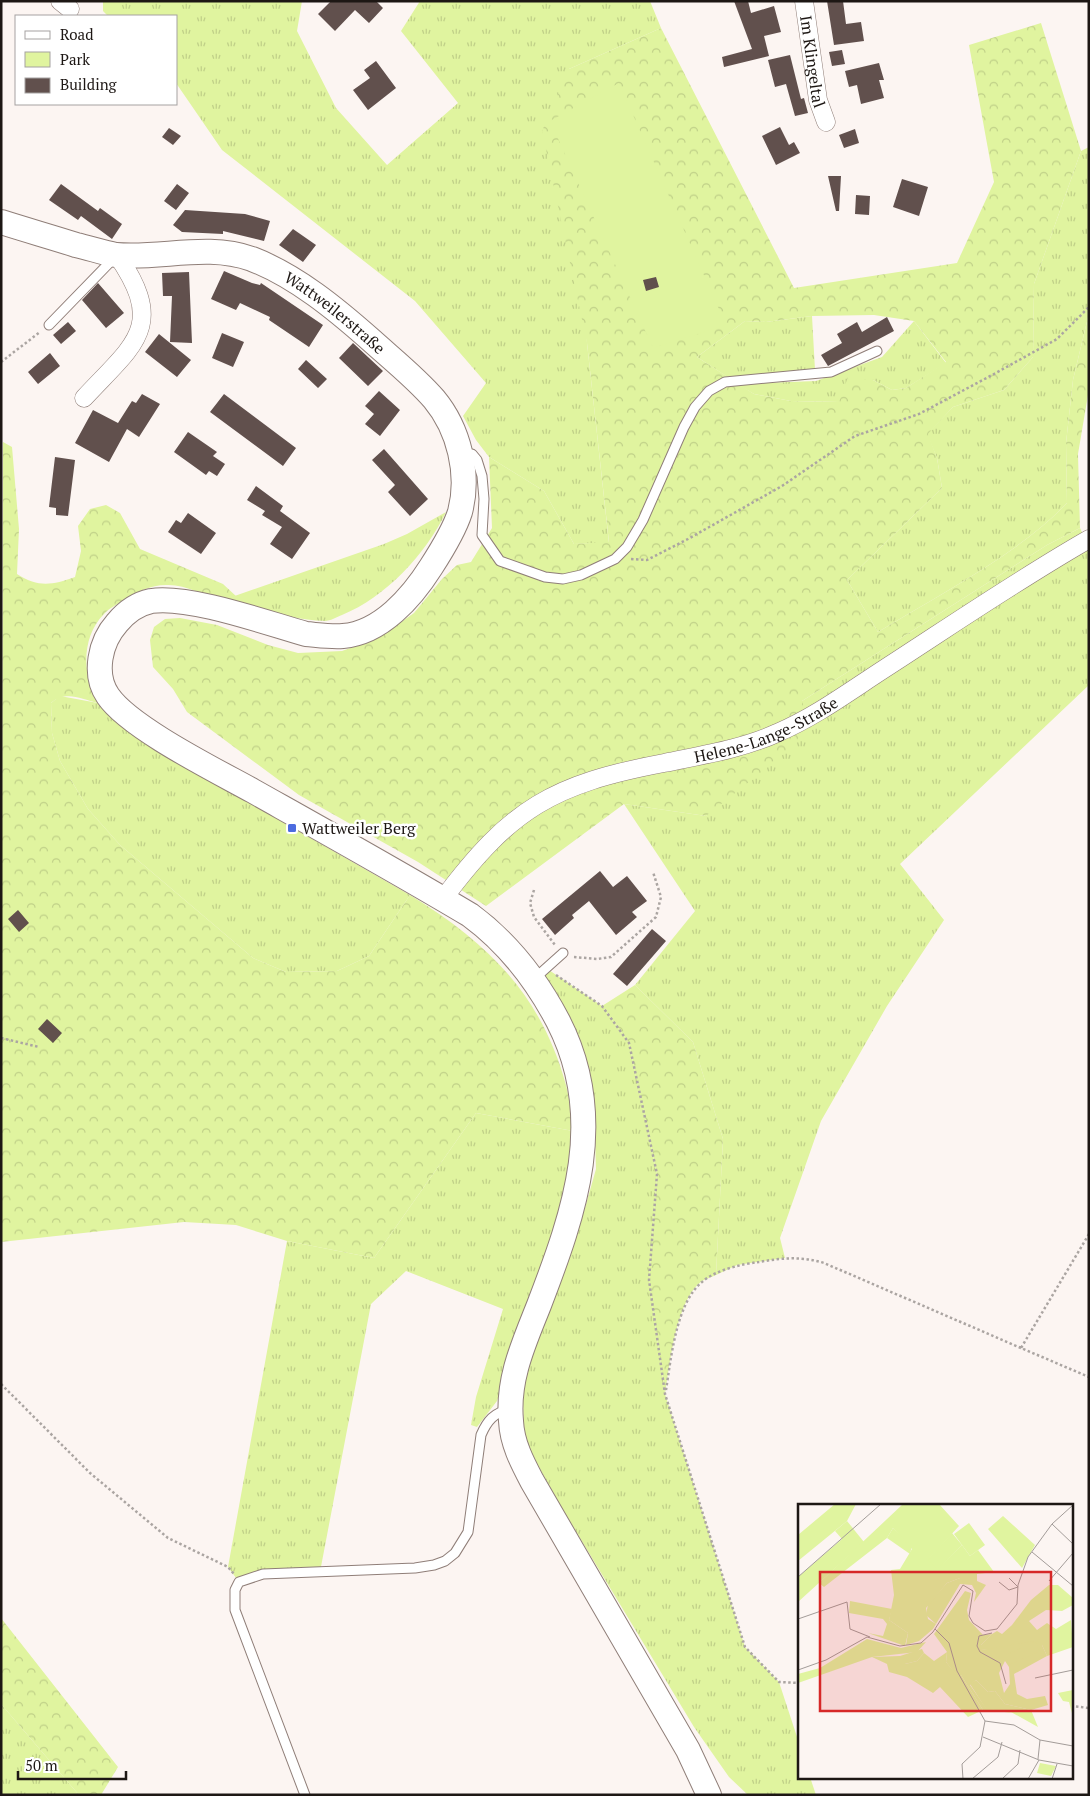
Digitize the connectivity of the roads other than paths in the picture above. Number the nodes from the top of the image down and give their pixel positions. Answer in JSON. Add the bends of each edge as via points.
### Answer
{"nodes":[{"id":1,"x":804,"y":1,"type":"edge"},
{"id":2,"x":826,"y":122,"type":"dead end"},
{"id":3,"x":1,"y":222,"type":"edge"},
{"id":4,"x":117,"y":255,"type":"junction"},
{"id":5,"x":49,"y":325,"type":"road end"},
{"id":6,"x":877,"y":351,"type":"dead end"},
{"id":7,"x":84,"y":398,"type":"dead end"},
{"id":8,"x":461,"y":455,"type":"junction"},
{"id":9,"x":1089,"y":539,"type":"edge"},
{"id":10,"x":443,"y":899,"type":"junction"},
{"id":11,"x":563,"y":953,"type":"road end"},
{"id":12,"x":540,"y":974,"type":"junction"},
{"id":13,"x":510,"y":1410,"type":"junction"},
{"id":14,"x":305,"y":1795,"type":"edge"},
{"id":15,"x":709,"y":1795,"type":"edge"}],
"edges":[{"from":1,"to":2,"type":"street","name":"Im Klingeltal","via":[[818,100]]},
{"from":3,"to":4,"type":"street","name":"Wattweilerstraße"},
{"from":4,"to":5,"type":"lane"},
{"from":4,"to":7,"type":"street","via":[[138,290],[143,322],[132,347]]},
{"from":4,"to":8,"type":"street","name":"Wattweilerstraße","via":[[199,251],[227,253],[251,259],[289,278],[354,325],[434,398],[451,424]]},
{"from":6,"to":8,"type":"lane","via":[[831,372],[725,382],[709,391],[684,428],[643,520],[627,547],[615,559],[581,575],[563,579],[530,574],[500,561],[482,535],[484,499],[477,460],[472,454]]},
{"from":8,"to":10,"type":"street","name":"Wattweilerstraße","via":[[463,495],[452,532],[415,590],[402,604],[362,632],[343,636],[306,634],[196,604],[165,600],[136,606],[124,614],[105,640],[101,655],[102,683],[107,694],[114,704],[140,724]]},
{"from":9,"to":10,"type":"street","name":"Helene-Lange-Straße","via":[[778,733],[729,749],[605,776],[554,794],[499,832]]},
{"from":10,"to":12,"type":"street","name":"Wattweilerstraße","via":[[489,929],[518,958]]},
{"from":11,"to":12,"type":"lane"},
{"from":12,"to":13,"type":"street","name":"Wattweilerstraße","via":[[573,1057],[583,1105],[584,1134],[581,1175],[554,1265],[514,1369]]},
{"from":13,"to":14,"type":"lane","via":[[494,1415],[486,1423],[481,1435],[468,1532],[463,1544],[445,1561],[415,1568],[263,1574],[239,1582],[235,1590],[235,1610]]},
{"from":13,"to":15,"type":"street","name":"Wattweilerstraße","via":[[519,1456],[688,1750]]}]}
